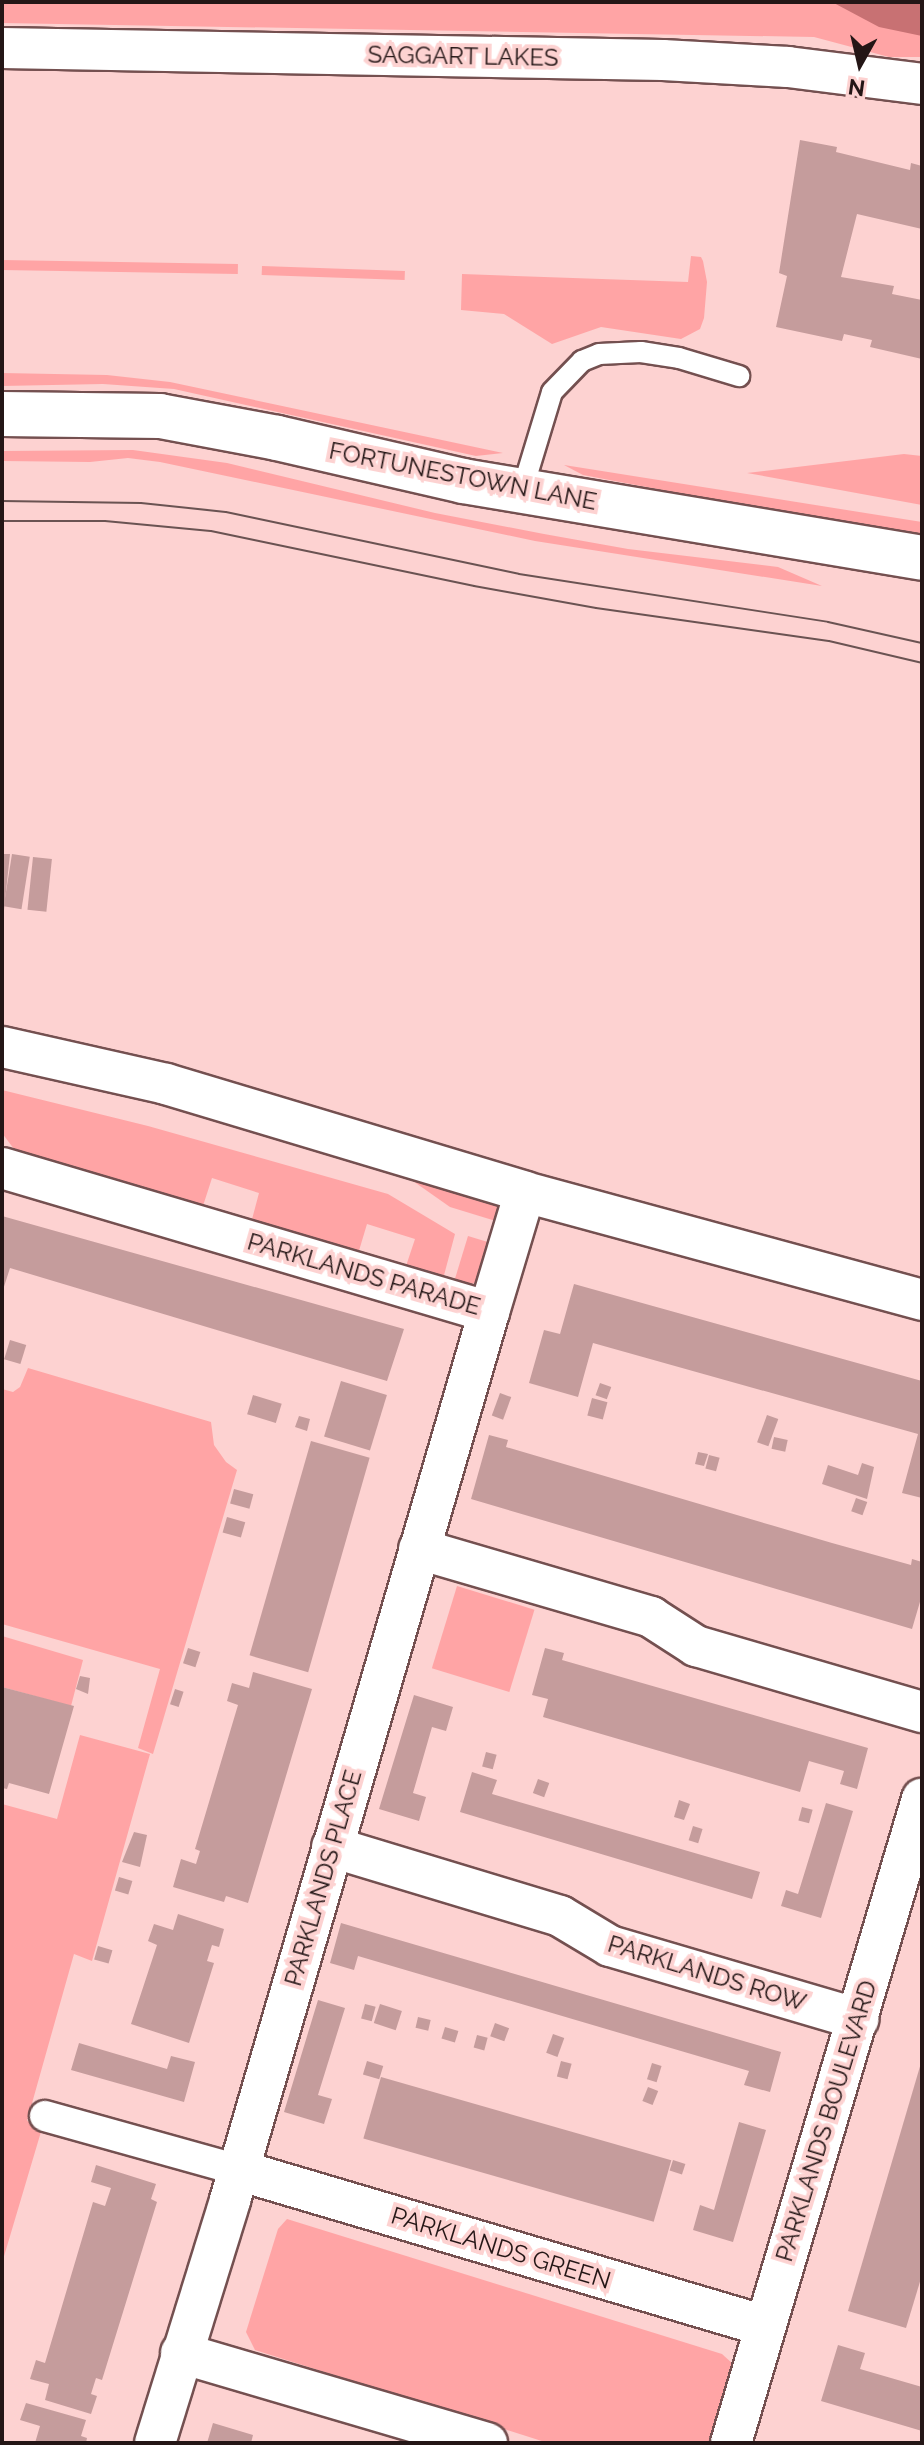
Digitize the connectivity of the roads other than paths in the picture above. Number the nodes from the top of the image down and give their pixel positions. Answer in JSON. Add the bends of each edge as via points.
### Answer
{"nodes":[{"id":1,"x":2,"y":48,"type":"edge"},
{"id":2,"x":922,"y":84,"type":"edge"},
{"id":3,"x":739,"y":376,"type":"dead end"},
{"id":4,"x":2,"y":414,"type":"edge"},
{"id":5,"x":522,"y":491,"type":"junction"},
{"id":6,"x":922,"y":558,"type":"edge"},
{"id":7,"x":2,"y":1047,"type":"edge"},
{"id":8,"x":2,"y":1168,"type":"edge"},
{"id":9,"x":525,"y":1192,"type":"junction"},
{"id":10,"x":922,"y":1300,"type":"edge"},
{"id":11,"x":489,"y":1312,"type":"junction"},
{"id":12,"x":419,"y":1549,"type":"junction"},
{"id":13,"x":922,"y":1712,"type":"edge"},
{"id":14,"x":922,"y":1799,"type":"edge"},
{"id":15,"x":332,"y":1847,"type":"junction"},
{"id":16,"x":907,"y":1906,"type":"edge"},
{"id":17,"x":858,"y":2019,"type":"junction"},
{"id":18,"x":45,"y":2116,"type":"dead end"},
{"id":19,"x":238,"y":2170,"type":"junction"},
{"id":20,"x":765,"y":2326,"type":"junction"},
{"id":21,"x":181,"y":2353,"type":"junction"},
{"id":22,"x":155,"y":2443,"type":"edge"},
{"id":23,"x":487,"y":2443,"type":"edge"},
{"id":24,"x":731,"y":2443,"type":"edge"}],
"edges":[{"from":1,"to":2,"type":"street","name":"SAGGART LAKES","via":[[663,60],[788,67]]},
{"from":3,"to":5,"type":"lane","via":[[641,352],[599,354],[582,361],[552,392]]},
{"from":4,"to":5,"type":"street","name":"FORTUNESTOWN LANE","via":[[160,416]]},
{"from":5,"to":6,"type":"street","name":"FORTUNESTOWN LANE"},
{"from":7,"to":9,"type":"street","via":[[181,1088]]},
{"from":8,"to":11,"type":"street","name":"PARKLANDS PARADE"},
{"from":9,"to":10,"type":"street"},
{"from":9,"to":11,"type":"street","name":"PARKLANDS PARADE"},
{"from":11,"to":12,"type":"street","name":"PARKLANDS PLACE"},
{"from":12,"to":13,"type":"street","via":[[651,1617],[696,1646]]},
{"from":12,"to":15,"type":"street","name":"PARKLANDS PLACE"},
{"from":14,"to":16,"type":"street","name":"PARKLANDS BOULEVARD"},
{"from":15,"to":17,"type":"street","name":"PARKLANDS ROW","via":[[560,1916],[610,1946]]},
{"from":15,"to":19,"type":"street","name":"PARKLANDS PLACE"},
{"from":16,"to":17,"type":"street","name":"PARKLANDS BOULEVARD"},
{"from":17,"to":20,"type":"street","name":"PARKLANDS BOULEVARD"},
{"from":18,"to":19,"type":"street"},
{"from":19,"to":20,"type":"street","name":"PARKLANDS GREEN"},
{"from":19,"to":21,"type":"street","name":"PARKLANDS PLACE"},
{"from":20,"to":24,"type":"street","name":"PARKLANDS BOULEVARD"},
{"from":21,"to":22,"type":"street","name":"PARKLANDS PLACE"},
{"from":21,"to":23,"type":"street"}]}
